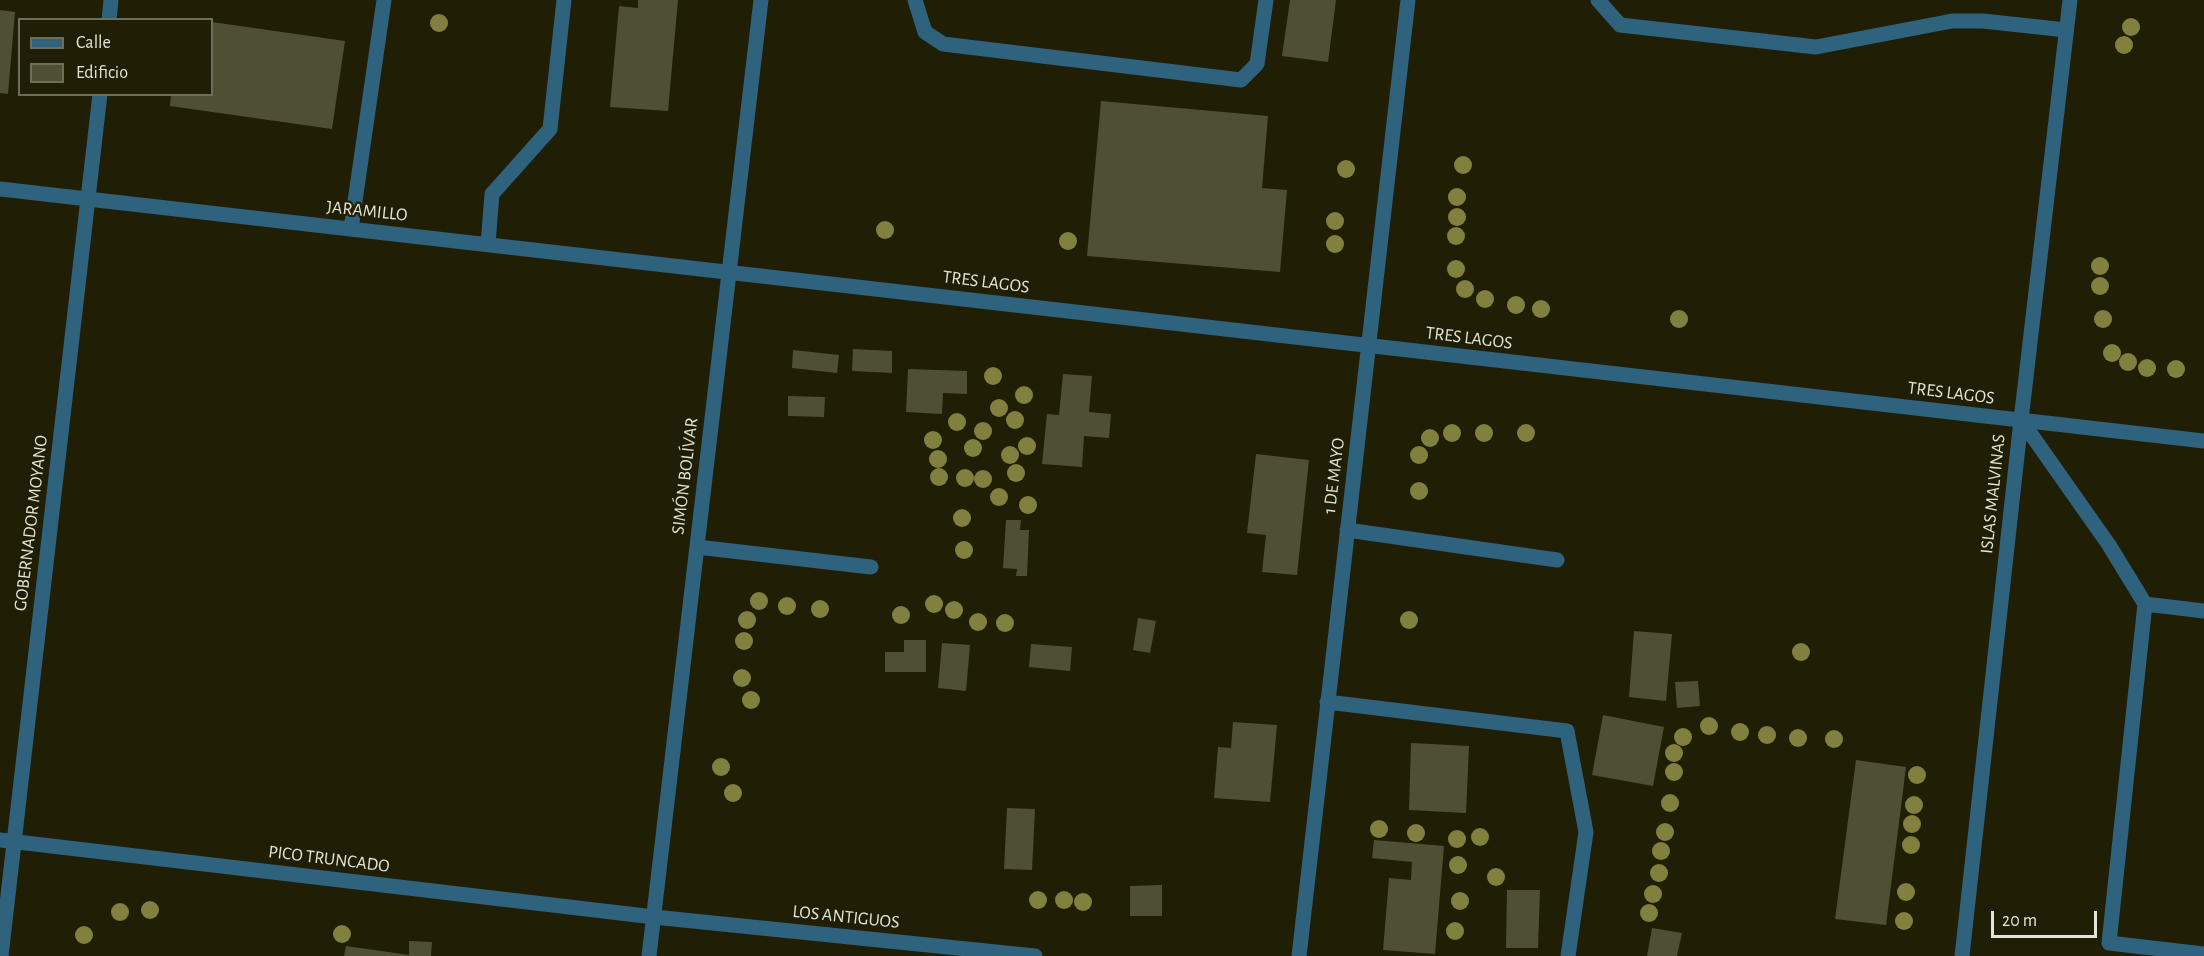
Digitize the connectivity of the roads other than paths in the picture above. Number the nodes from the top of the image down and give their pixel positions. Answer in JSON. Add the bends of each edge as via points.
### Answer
{"nodes":[{"id":1,"x":111,"y":0,"type":"edge"},
{"id":2,"x":384,"y":0,"type":"edge"},
{"id":3,"x":564,"y":0,"type":"edge"},
{"id":4,"x":761,"y":0,"type":"edge"},
{"id":5,"x":915,"y":0,"type":"edge"},
{"id":6,"x":1266,"y":0,"type":"edge"},
{"id":7,"x":1408,"y":0,"type":"edge"},
{"id":8,"x":1598,"y":0,"type":"edge"},
{"id":9,"x":2070,"y":0,"type":"edge"},
{"id":10,"x":109,"y":18,"type":"edge"},
{"id":11,"x":2066,"y":30,"type":"junction"},
{"id":12,"x":100,"y":96,"type":"edge"},
{"id":13,"x":0,"y":189,"type":"edge"},
{"id":14,"x":88,"y":199,"type":"junction"},
{"id":15,"x":351,"y":229,"type":"junction"},
{"id":16,"x":488,"y":244,"type":"junction"},
{"id":17,"x":729,"y":272,"type":"junction"},
{"id":18,"x":1368,"y":346,"type":"junction"},
{"id":19,"x":2021,"y":420,"type":"junction"},
{"id":20,"x":2204,"y":441,"type":"edge"},
{"id":21,"x":1347,"y":531,"type":"junction"},
{"id":22,"x":697,"y":547,"type":"junction"},
{"id":23,"x":1557,"y":560,"type":"dead end"},
{"id":24,"x":871,"y":567,"type":"dead end"},
{"id":25,"x":2145,"y":604,"type":"junction"},
{"id":26,"x":2204,"y":611,"type":"edge"},
{"id":27,"x":1327,"y":702,"type":"junction"},
{"id":28,"x":7,"y":841,"type":"edge"},
{"id":29,"x":654,"y":917,"type":"junction"},
{"id":30,"x":2204,"y":954,"type":"edge"},
{"id":31,"x":1,"y":956,"type":"edge"},
{"id":32,"x":649,"y":956,"type":"edge"},
{"id":33,"x":1035,"y":956,"type":"edge"},
{"id":34,"x":1299,"y":956,"type":"edge"},
{"id":35,"x":1568,"y":956,"type":"edge"},
{"id":36,"x":1962,"y":956,"type":"edge"}],
"edges":[{"from":1,"to":10,"type":"street"},
{"from":2,"to":15,"type":"street"},
{"from":3,"to":16,"type":"street","via":[[550,129],[492,194]]},
{"from":4,"to":17,"type":"street","name":"SIMÓN BOLÍVAR"},
{"from":5,"to":6,"type":"street","via":[[925,32],[944,44],[1241,80],[1257,64]]},
{"from":7,"to":18,"type":"street","name":"1 DE MAYO"},
{"from":8,"to":11,"type":"street","via":[[1620,25],[1816,47],[1952,21]]},
{"from":9,"to":11,"type":"street","name":"ISLAS MALVINAS"},
{"from":11,"to":19,"type":"street","name":"ISLAS MALVINAS"},
{"from":12,"to":14,"type":"street","name":"GOBERNADOR MOYANO"},
{"from":13,"to":14,"type":"street","name":"JARAMILLO"},
{"from":14,"to":15,"type":"street","name":"JARAMILLO"},
{"from":14,"to":28,"type":"street","name":"GOBERNADOR MOYANO"},
{"from":15,"to":16,"type":"street","name":"JARAMILLO"},
{"from":16,"to":17,"type":"street","name":"JARAMILLO"},
{"from":17,"to":18,"type":"street","name":"TRES LAGOS"},
{"from":17,"to":22,"type":"street","name":"SIMÓN BOLÍVAR"},
{"from":18,"to":19,"type":"street","name":"TRES LAGOS"},
{"from":18,"to":21,"type":"street","name":"1 DE MAYO"},
{"from":19,"to":20,"type":"street","name":"TRES LAGOS"},
{"from":19,"to":25,"type":"street","via":[[2109,545]]},
{"from":19,"to":36,"type":"street","name":"ISLAS MALVINAS"},
{"from":21,"to":23,"type":"street"},
{"from":21,"to":27,"type":"street","name":"1 DE MAYO"},
{"from":22,"to":24,"type":"street"},
{"from":22,"to":29,"type":"street","name":"SIMÓN BOLÍVAR"},
{"from":25,"to":26,"type":"street"},
{"from":25,"to":30,"type":"street","via":[[2109,943]]},
{"from":27,"to":34,"type":"street","name":"1 DE MAYO"},
{"from":27,"to":35,"type":"street","via":[[1567,731],[1586,832]]},
{"from":28,"to":29,"type":"street","name":"PICO TRUNCADO"},
{"from":28,"to":31,"type":"street","name":"GOBERNADOR MOYANO"},
{"from":29,"to":32,"type":"street","name":"SIMÓN BOLÍVAR"},
{"from":29,"to":33,"type":"street","name":"LOS ANTIGUOS"}]}
